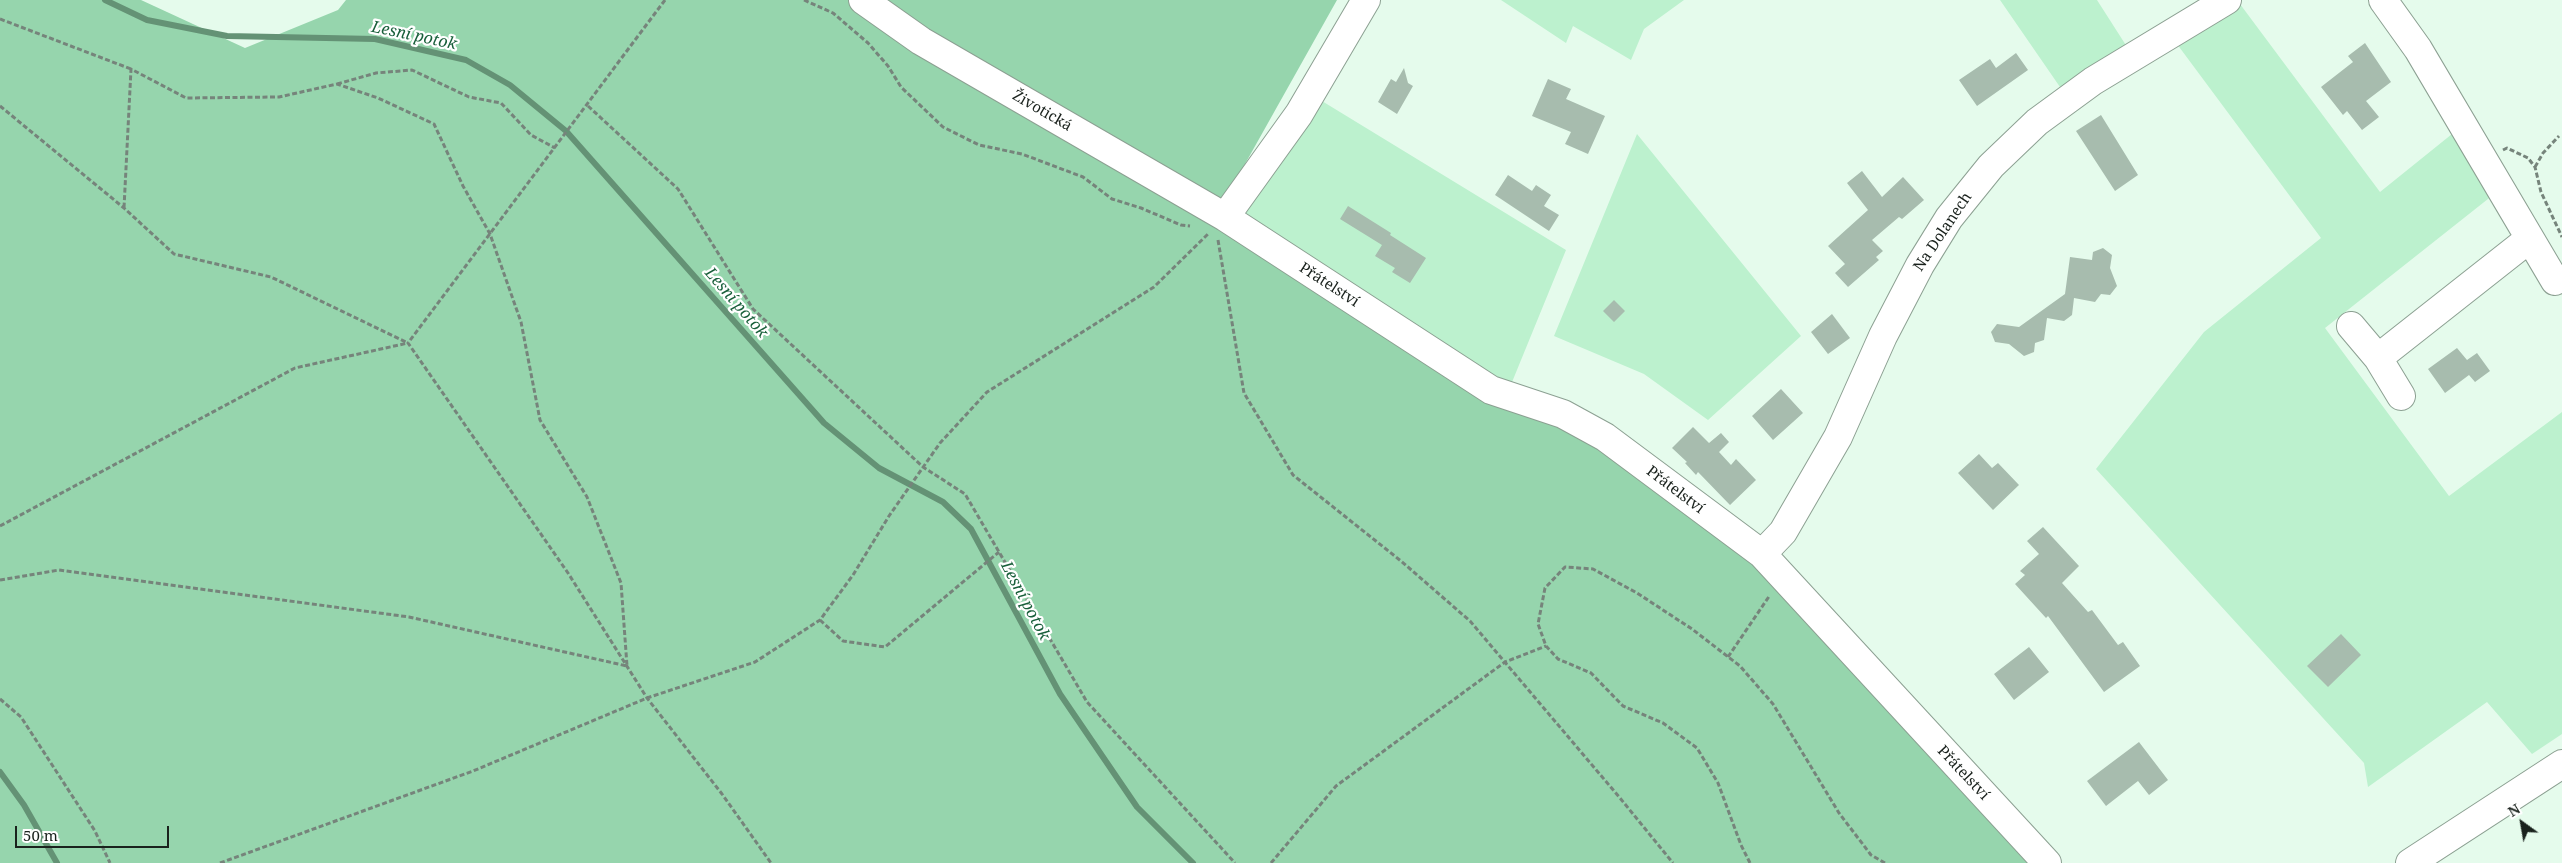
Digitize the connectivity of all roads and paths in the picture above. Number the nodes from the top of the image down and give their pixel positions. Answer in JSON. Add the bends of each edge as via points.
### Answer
{"nodes":[{"id":1,"x":664,"y":0,"type":"edge"},
{"id":2,"x":804,"y":0,"type":"edge"},
{"id":3,"x":863,"y":0,"type":"edge"},
{"id":4,"x":1366,"y":0,"type":"edge"},
{"id":5,"x":2227,"y":0,"type":"edge"},
{"id":6,"x":2383,"y":0,"type":"edge"},
{"id":7,"x":0,"y":19,"type":"edge"},
{"id":8,"x":132,"y":69,"type":"junction"},
{"id":9,"x":337,"y":84,"type":"junction"},
{"id":10,"x":0,"y":106,"type":"edge"},
{"id":11,"x":587,"y":106,"type":"junction"},
{"id":12,"x":2559,"y":136,"type":"dead end"},
{"id":13,"x":555,"y":148,"type":"junction"},
{"id":14,"x":2484,"y":158,"type":"junction"},
{"id":15,"x":2535,"y":167,"type":"junction"},
{"id":16,"x":124,"y":208,"type":"junction"},
{"id":17,"x":1198,"y":226,"type":"dead end"},
{"id":18,"x":1218,"y":229,"type":"junction"},
{"id":19,"x":490,"y":234,"type":"junction"},
{"id":20,"x":2562,"y":237,"type":"edge"},
{"id":21,"x":2529,"y":240,"type":"junction"},
{"id":22,"x":2555,"y":281,"type":"dead end"},
{"id":23,"x":2351,"y":326,"type":"dead end"},
{"id":24,"x":408,"y":343,"type":"junction"},
{"id":25,"x":2378,"y":358,"type":"junction"},
{"id":26,"x":2401,"y":396,"type":"dead end"},
{"id":27,"x":924,"y":467,"type":"junction"},
{"id":28,"x":0,"y":526,"type":"edge"},
{"id":29,"x":999,"y":552,"type":"junction"},
{"id":30,"x":1762,"y":554,"type":"junction"},
{"id":31,"x":1782,"y":577,"type":"junction"},
{"id":32,"x":0,"y":580,"type":"edge"},
{"id":33,"x":820,"y":620,"type":"junction"},
{"id":34,"x":1546,"y":646,"type":"junction"},
{"id":35,"x":1728,"y":657,"type":"junction"},
{"id":36,"x":1505,"y":662,"type":"junction"},
{"id":37,"x":627,"y":666,"type":"junction"},
{"id":38,"x":647,"y":698,"type":"junction"},
{"id":39,"x":0,"y":699,"type":"edge"},
{"id":40,"x":2562,"y":764,"type":"edge"},
{"id":41,"x":110,"y":863,"type":"edge"},
{"id":42,"x":220,"y":863,"type":"edge"},
{"id":43,"x":771,"y":863,"type":"edge"},
{"id":44,"x":1236,"y":863,"type":"edge"},
{"id":45,"x":1271,"y":863,"type":"edge"},
{"id":46,"x":1672,"y":863,"type":"edge"},
{"id":47,"x":1750,"y":863,"type":"edge"},
{"id":48,"x":1885,"y":863,"type":"edge"},
{"id":49,"x":2048,"y":863,"type":"edge"},
{"id":50,"x":2410,"y":863,"type":"edge"}],
"edges":[{"from":1,"to":11,"type":"path"},
{"from":2,"to":17,"type":"path","via":[[832,13],[868,42],[901,87],[942,127],[979,145],[1022,154],[1083,176],[1112,199],[1180,225]]},
{"from":3,"to":18,"type":"street","name":"Životická","via":[[921,41]]},
{"from":4,"to":18,"type":"street","via":[[1299,114]]},
{"from":5,"to":30,"type":"street","name":"Na Dolanech","via":[[2093,81],[2037,122],[1991,166],[1950,218],[1920,265],[1883,336],[1838,436],[1783,532]]},
{"from":6,"to":14,"type":"street","via":[[2418,49]]},
{"from":7,"to":8,"type":"path"},
{"from":8,"to":9,"type":"path","via":[[186,98],[279,97]]},
{"from":8,"to":16,"type":"path"},
{"from":9,"to":13,"type":"path","via":[[376,73],[412,70],[469,97],[502,103],[532,135]]},
{"from":9,"to":19,"type":"path","via":[[378,98],[434,124],[462,186]]},
{"from":10,"to":16,"type":"path"},
{"from":11,"to":13,"type":"path"},
{"from":11,"to":27,"type":"path","via":[[678,189],[753,309]]},
{"from":12,"to":15,"type":"path"},
{"from":13,"to":19,"type":"path"},
{"from":14,"to":15,"type":"path","via":[[2507,148],[2528,158]]},
{"from":14,"to":21,"type":"street"},
{"from":15,"to":20,"type":"path","via":[[2540,192]]},
{"from":16,"to":24,"type":"path","via":[[174,254],[271,278]]},
{"from":18,"to":27,"type":"path","via":[[1154,286],[987,392],[940,443]]},
{"from":18,"to":30,"type":"street","name":"Přátelství","via":[[1491,390],[1563,414],[1605,437]]},
{"from":18,"to":36,"type":"path","via":[[1244,393],[1293,475],[1401,560],[1470,622]]},
{"from":19,"to":24,"type":"path"},
{"from":19,"to":37,"type":"path","via":[[521,322],[540,420],[587,497],[621,583]]},
{"from":21,"to":22,"type":"street"},
{"from":21,"to":25,"type":"street"},
{"from":23,"to":25,"type":"street"},
{"from":24,"to":28,"type":"path","via":[[295,368]]},
{"from":24,"to":37,"type":"path","via":[[568,573]]},
{"from":25,"to":26,"type":"street"},
{"from":27,"to":29,"type":"path","via":[[964,494]]},
{"from":27,"to":33,"type":"path"},
{"from":29,"to":33,"type":"path","via":[[885,647],[843,641]]},
{"from":29,"to":44,"type":"path","via":[[1087,702]]},
{"from":30,"to":31,"type":"street","name":"Přátelství"},
{"from":31,"to":35,"type":"path"},
{"from":31,"to":49,"type":"street","name":"Přátelství"},
{"from":32,"to":37,"type":"path","via":[[59,570],[409,617]]},
{"from":33,"to":38,"type":"path","via":[[754,662]]},
{"from":34,"to":35,"type":"path","via":[[1538,624],[1545,588],[1564,567],[1593,569],[1637,593]]},
{"from":34,"to":36,"type":"path"},
{"from":34,"to":47,"type":"path","via":[[1558,659],[1591,673],[1623,706],[1663,723],[1697,748],[1718,783]]},
{"from":35,"to":48,"type":"path","via":[[1740,666],[1772,704],[1839,813],[1871,855]]},
{"from":36,"to":45,"type":"path","via":[[1336,786]]},
{"from":36,"to":46,"type":"path"},
{"from":37,"to":38,"type":"path"},
{"from":38,"to":42,"type":"path","via":[[473,771]]},
{"from":38,"to":43,"type":"path"},
{"from":39,"to":41,"type":"path","via":[[21,717],[95,831]]},
{"from":40,"to":50,"type":"street"}]}
